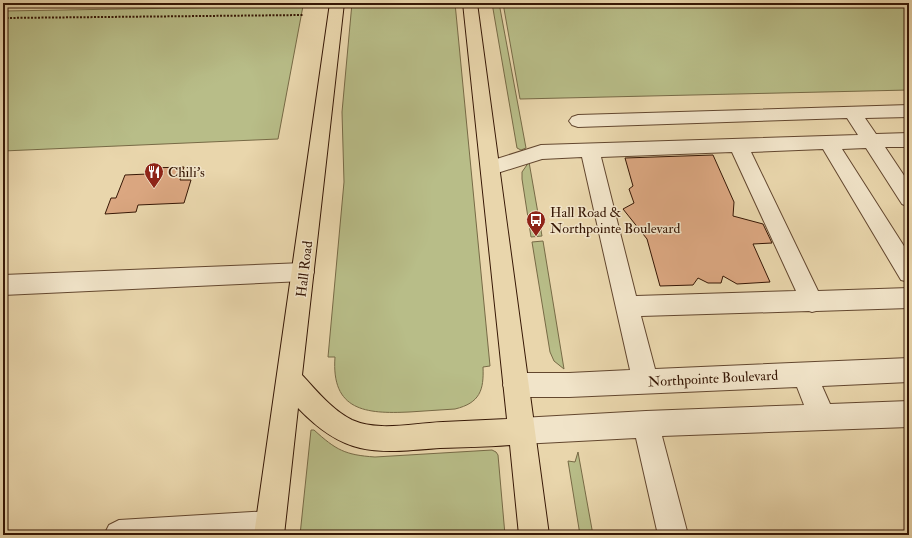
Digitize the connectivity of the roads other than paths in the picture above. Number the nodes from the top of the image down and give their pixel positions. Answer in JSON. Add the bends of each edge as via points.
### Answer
{"nodes":[{"id":1,"x":337,"y":3,"type":"edge"},
{"id":2,"x":470,"y":3,"type":"edge"},
{"id":3,"x":909,"y":111,"type":"edge"},
{"id":4,"x":852,"y":112,"type":"junction"},
{"id":5,"x":578,"y":121,"type":"dead end"},
{"id":6,"x":909,"y":140,"type":"edge"},
{"id":7,"x":872,"y":141,"type":"junction"},
{"id":8,"x":829,"y":143,"type":"junction"},
{"id":9,"x":739,"y":147,"type":"junction"},
{"id":10,"x":590,"y":150,"type":"junction"},
{"id":11,"x":491,"y":168,"type":"junction"},
{"id":12,"x":909,"y":199,"type":"edge"},
{"id":13,"x":303,"y":272,"type":"junction"},
{"id":14,"x":909,"y":273,"type":"edge"},
{"id":15,"x":3,"y":285,"type":"edge"},
{"id":16,"x":909,"y":298,"type":"edge"},
{"id":17,"x":812,"y":302,"type":"junction"},
{"id":18,"x":627,"y":306,"type":"junction"},
{"id":19,"x":909,"y":370,"type":"edge"},
{"id":20,"x":804,"y":374,"type":"junction"},
{"id":21,"x":289,"y":380,"type":"junction"},
{"id":22,"x":646,"y":381,"type":"junction"},
{"id":23,"x":516,"y":385,"type":"junction"},
{"id":24,"x":909,"y":414,"type":"edge"},
{"id":25,"x":823,"y":418,"type":"junction"},
{"id":26,"x":646,"y":424,"type":"junction"},
{"id":27,"x":521,"y":431,"type":"junction"},
{"id":28,"x":269,"y":530,"type":"edge"},
{"id":29,"x":119,"y":535,"type":"edge"},
{"id":30,"x":534,"y":535,"type":"edge"},
{"id":31,"x":673,"y":535,"type":"edge"}],
"edges":[{"from":1,"to":13,"type":"highway","name":"Hall Road"},
{"from":2,"to":11,"type":"highway"},
{"from":3,"to":4,"type":"street"},
{"from":4,"to":5,"type":"street"},
{"from":4,"to":7,"type":"street"},
{"from":6,"to":7,"type":"street"},
{"from":7,"to":8,"type":"street"},
{"from":7,"to":12,"type":"street"},
{"from":8,"to":9,"type":"street"},
{"from":8,"to":14,"type":"street"},
{"from":9,"to":10,"type":"street"},
{"from":9,"to":17,"type":"street"},
{"from":10,"to":11,"type":"street","via":[[541,152]]},
{"from":10,"to":18,"type":"street"},
{"from":11,"to":23,"type":"highway"},
{"from":13,"to":15,"type":"street"},
{"from":13,"to":21,"type":"highway","name":"Hall Road"},
{"from":16,"to":17,"type":"street"},
{"from":17,"to":18,"type":"street"},
{"from":18,"to":22,"type":"street"},
{"from":19,"to":20,"type":"street","name":"Northpointe Boulevard"},
{"from":20,"to":22,"type":"street","name":"Northpointe Boulevard"},
{"from":20,"to":25,"type":"street"},
{"from":21,"to":27,"type":"highway","via":[[316,408],[340,427],[354,434],[392,438]]},
{"from":21,"to":28,"type":"highway","name":"Hall Road"},
{"from":22,"to":23,"type":"street","name":"Northpointe Boulevard"},
{"from":23,"to":27,"type":"highway"},
{"from":24,"to":25,"type":"street"},
{"from":25,"to":26,"type":"street"},
{"from":26,"to":27,"type":"street"},
{"from":26,"to":31,"type":"street"},
{"from":27,"to":30,"type":"highway"},
{"from":28,"to":29,"type":"street"}]}
